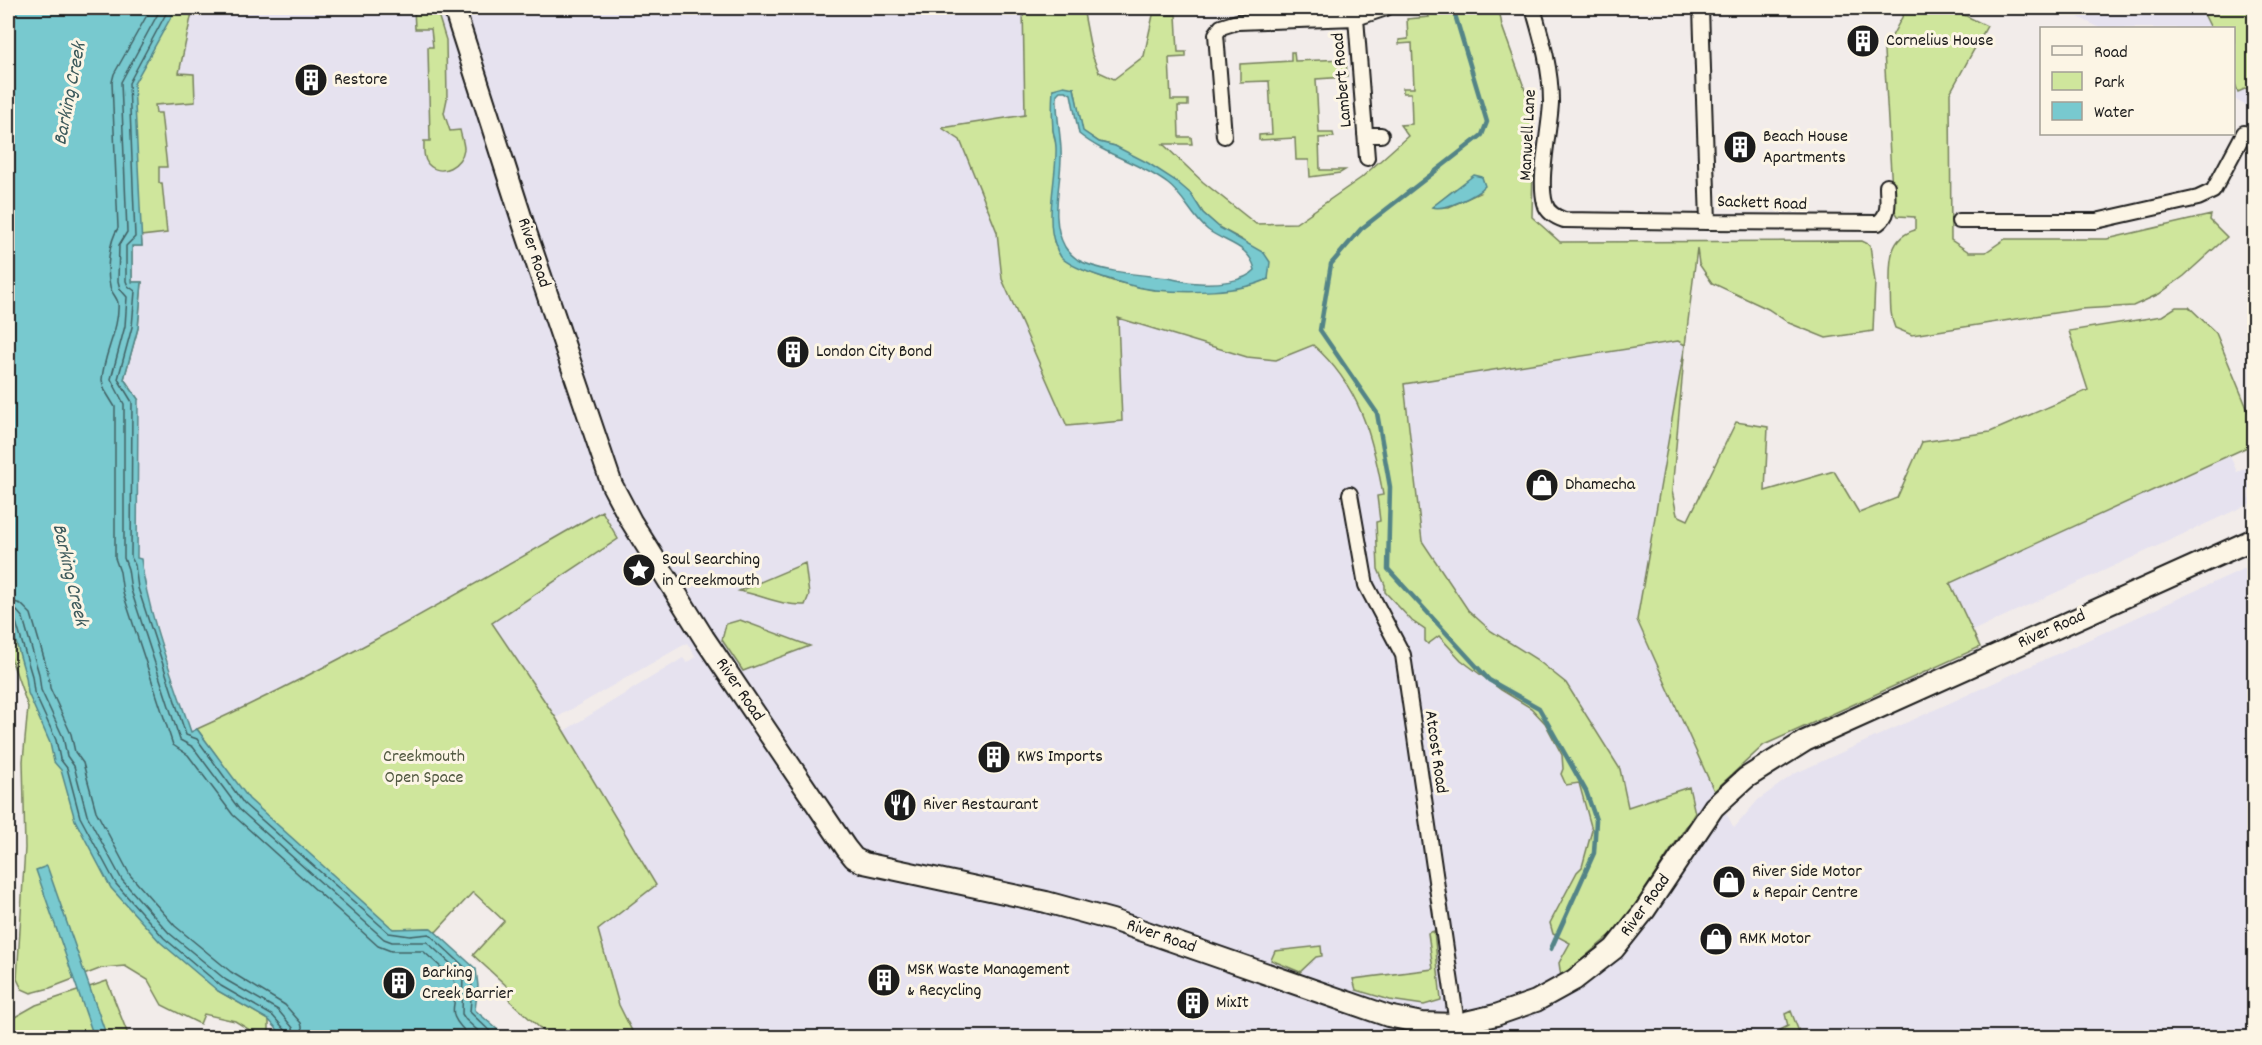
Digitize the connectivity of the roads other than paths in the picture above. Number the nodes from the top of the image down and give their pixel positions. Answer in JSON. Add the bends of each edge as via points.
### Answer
{"nodes":[{"id":1,"x":454,"y":8,"type":"edge"},
{"id":2,"x":1386,"y":8,"type":"edge"},
{"id":3,"x":1533,"y":8,"type":"edge"},
{"id":4,"x":1701,"y":8,"type":"edge"},
{"id":5,"x":1356,"y":18,"type":"junction"},
{"id":6,"x":1365,"y":135,"type":"junction"},
{"id":7,"x":1381,"y":135,"type":"dead end"},
{"id":8,"x":1224,"y":136,"type":"dead end"},
{"id":9,"x":2249,"y":136,"type":"edge"},
{"id":10,"x":1366,"y":158,"type":"dead end"},
{"id":11,"x":1887,"y":186,"type":"dead end"},
{"id":12,"x":1959,"y":221,"type":"dead end"},
{"id":13,"x":1708,"y":222,"type":"junction"},
{"id":14,"x":1350,"y":494,"type":"dead end"},
{"id":15,"x":2254,"y":539,"type":"edge"},
{"id":16,"x":1457,"y":1024,"type":"junction"}],
"edges":[{"from":1,"to":16,"type":"street","name":"River Road","via":[[612,485],[704,638],[854,858],[899,872],[1046,902],[1112,920],[1388,1016],[1422,1023]]},
{"from":2,"to":5,"type":"street","name":"Lambert Road"},
{"from":3,"to":13,"type":"street","name":"Manwell Lane","via":[[1550,73],[1543,188],[1545,205],[1554,217]]},
{"from":4,"to":13,"type":"street","name":"Sackett Road"},
{"from":5,"to":6,"type":"street","name":"Lambert Road"},
{"from":5,"to":8,"type":"street","via":[[1237,22],[1221,27],[1216,34]]},
{"from":6,"to":7,"type":"street","name":"Lambert Road"},
{"from":6,"to":10,"type":"street","name":"Lambert Road"},
{"from":9,"to":12,"type":"street","via":[[2213,191],[2198,198],[2096,221]]},
{"from":11,"to":13,"type":"street","name":"Sackett Road","via":[[1887,213],[1878,223]]},
{"from":14,"to":16,"type":"street","name":"Atcost Road","via":[[1366,585],[1403,655]]},
{"from":15,"to":16,"type":"street","name":"River Road","via":[[1805,741],[1746,778],[1714,807],[1614,949],[1574,980],[1536,1002]]}]}
